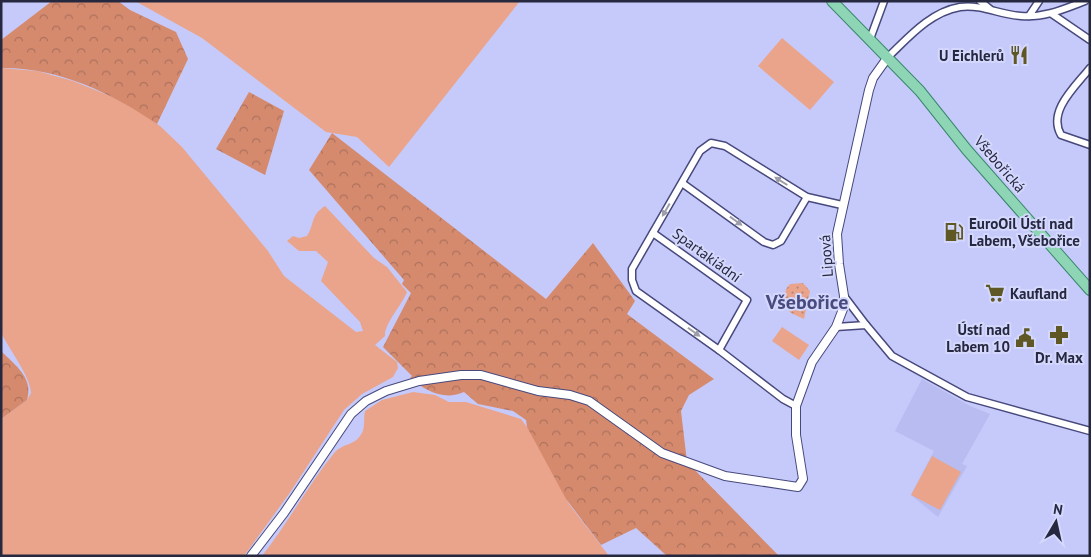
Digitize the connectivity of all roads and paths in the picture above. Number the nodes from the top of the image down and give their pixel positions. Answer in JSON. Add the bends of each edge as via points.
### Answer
{"nodes":[{"id":1,"x":832,"y":1,"type":"edge"},
{"id":2,"x":884,"y":1,"type":"edge"},
{"id":3,"x":980,"y":1,"type":"edge"},
{"id":4,"x":1039,"y":1,"type":"edge"},
{"id":5,"x":1084,"y":1,"type":"edge"},
{"id":6,"x":991,"y":9,"type":"junction"},
{"id":7,"x":1052,"y":14,"type":"junction"},
{"id":8,"x":1029,"y":16,"type":"junction"},
{"id":9,"x":870,"y":38,"type":"junction"},
{"id":10,"x":1090,"y":40,"type":"edge"},
{"id":11,"x":888,"y":57,"type":"junction"},
{"id":12,"x":1090,"y":68,"type":"edge"},
{"id":13,"x":1090,"y":145,"type":"edge"},
{"id":14,"x":682,"y":183,"type":"junction"},
{"id":15,"x":807,"y":198,"type":"junction"},
{"id":16,"x":842,"y":205,"type":"junction"},
{"id":17,"x":653,"y":233,"type":"junction"},
{"id":18,"x":1090,"y":290,"type":"edge"},
{"id":19,"x":844,"y":296,"type":"junction"},
{"id":20,"x":866,"y":325,"type":"junction"},
{"id":21,"x":836,"y":327,"type":"junction"},
{"id":22,"x":719,"y":350,"type":"junction"},
{"id":23,"x":796,"y":406,"type":"junction"},
{"id":24,"x":1090,"y":431,"type":"edge"},
{"id":25,"x":251,"y":556,"type":"edge"}],
"edges":[{"from":1,"to":9,"type":"main road","name":"Všebořická"},
{"from":2,"to":9,"type":"street"},
{"from":3,"to":6,"type":"street"},
{"from":4,"to":8,"type":"street"},
{"from":5,"to":7,"type":"street"},
{"from":6,"to":8,"type":"street"},
{"from":6,"to":11,"type":"street","via":[[959,8],[943,13],[915,30]]},
{"from":7,"to":8,"type":"street"},
{"from":7,"to":10,"type":"street"},
{"from":9,"to":11,"type":"main road","name":"Všebořická"},
{"from":11,"to":16,"type":"street","name":"Lipová","via":[[873,78],[869,90]]},
{"from":11,"to":18,"type":"main road","name":"Všebořická"},
{"from":12,"to":13,"type":"street","via":[[1061,106],[1057,127],[1061,135]]},
{"from":15,"to":14,"type":"street","name":"Spartakiádní","one_way":true,"via":[[719,143],[711,143],[700,151]]},
{"from":14,"to":15,"type":"street","one_way":true,"via":[[773,245],[781,241]]},
{"from":14,"to":17,"type":"street","name":"Spartakiádní","one_way":true},
{"from":15,"to":16,"type":"street","name":"Spartakiádní"},
{"from":16,"to":19,"type":"street","name":"Lipová","via":[[837,234]]},
{"from":17,"to":22,"type":"street","name":"Spartakiádní","one_way":true,"via":[[632,269],[636,291]]},
{"from":17,"to":22,"type":"street","name":"Spartakiádní","via":[[747,300]]},
{"from":19,"to":20,"type":"street"},
{"from":19,"to":21,"type":"street","name":"Lipová"},
{"from":20,"to":21,"type":"street"},
{"from":20,"to":24,"type":"street","via":[[892,356],[967,397]]},
{"from":21,"to":23,"type":"street","name":"Lipová","via":[[812,362]]},
{"from":22,"to":23,"type":"street","name":"Spartakiádní","via":[[783,400]]},
{"from":23,"to":25,"type":"street","name":"Lipová","via":[[796,434],[803,479],[794,487],[725,476],[662,453],[589,401],[570,395],[538,391],[481,375],[427,380],[386,391],[350,414]]}]}
